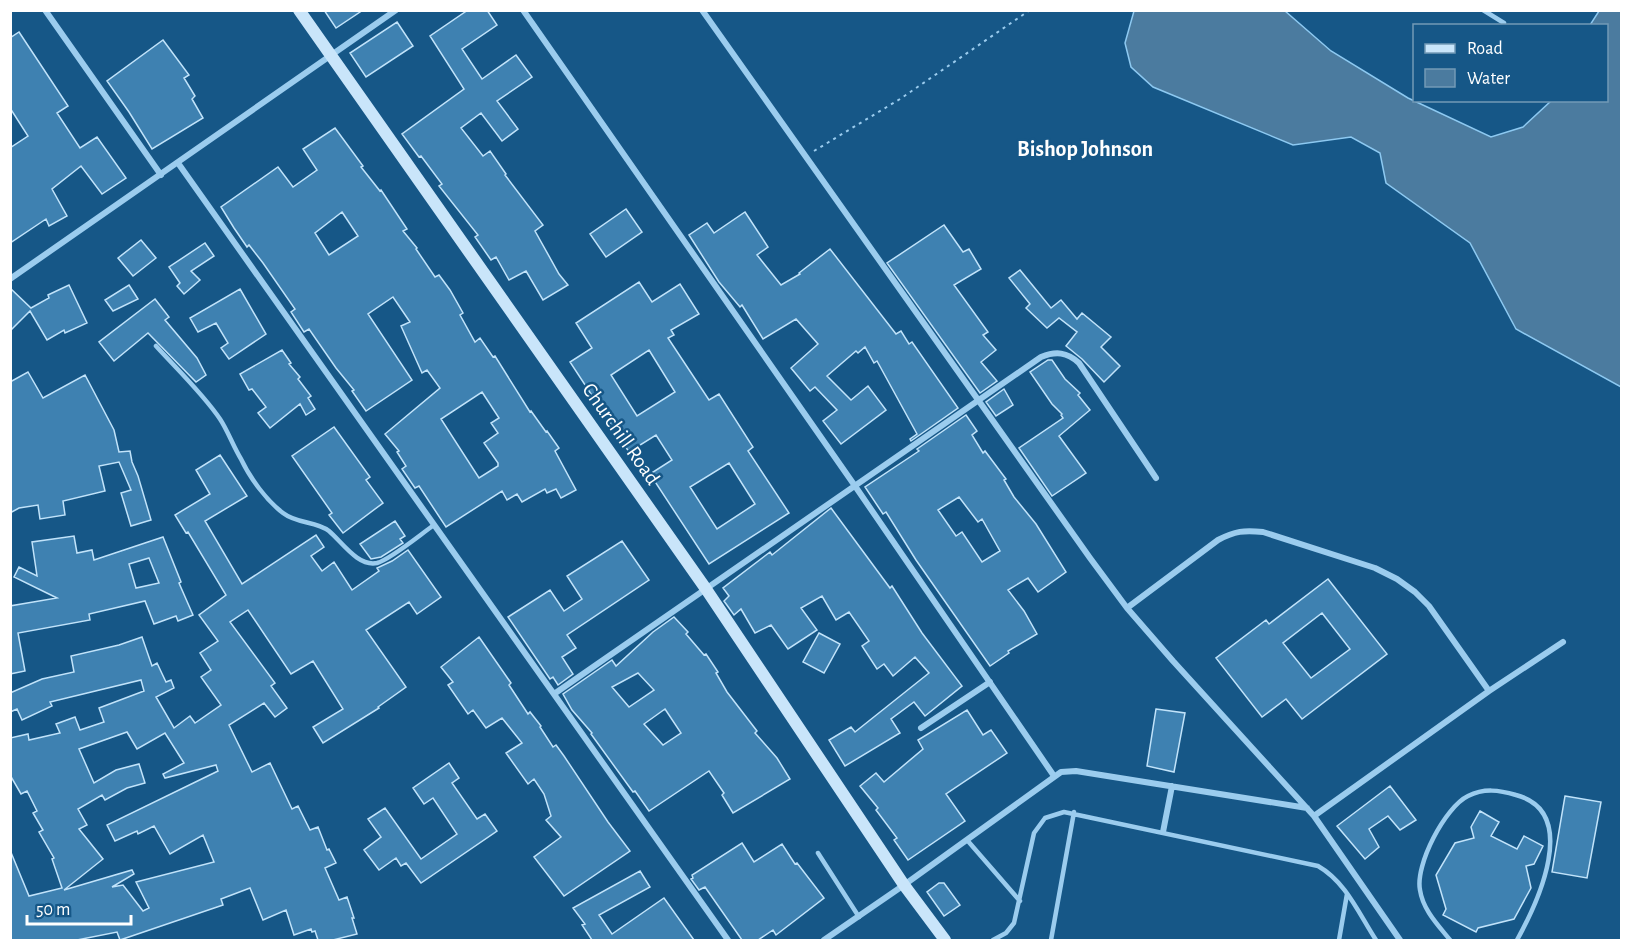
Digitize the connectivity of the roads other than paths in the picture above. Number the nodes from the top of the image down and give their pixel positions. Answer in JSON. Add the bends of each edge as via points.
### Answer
{"nodes":[{"id":1,"x":45,"y":10,"type":"edge"},
{"id":2,"x":299,"y":10,"type":"edge"},
{"id":3,"x":396,"y":10,"type":"edge"},
{"id":4,"x":523,"y":10,"type":"edge"},
{"id":5,"x":702,"y":10,"type":"edge"},
{"id":6,"x":1483,"y":10,"type":"edge"},
{"id":7,"x":1504,"y":23,"type":"dead end"},
{"id":8,"x":332,"y":56,"type":"junction"},
{"id":9,"x":178,"y":163,"type":"junction"},
{"id":10,"x":161,"y":175,"type":"junction"},
{"id":11,"x":10,"y":279,"type":"edge"},
{"id":12,"x":156,"y":346,"type":"dead end"},
{"id":13,"x":979,"y":400,"type":"junction"},
{"id":14,"x":1156,"y":478,"type":"dead end"},
{"id":15,"x":855,"y":486,"type":"junction"},
{"id":16,"x":434,"y":525,"type":"junction"},
{"id":17,"x":706,"y":589,"type":"junction"},
{"id":18,"x":1127,"y":608,"type":"junction"},
{"id":19,"x":1563,"y":642,"type":"dead end"},
{"id":20,"x":990,"y":682,"type":"junction"},
{"id":21,"x":1489,"y":691,"type":"junction"},
{"id":22,"x":554,"y":694,"type":"junction"},
{"id":23,"x":921,"y":728,"type":"dead end"},
{"id":24,"x":1054,"y":776,"type":"junction"},
{"id":25,"x":1172,"y":786,"type":"junction"},
{"id":26,"x":1307,"y":808,"type":"junction"},
{"id":27,"x":1074,"y":812,"type":"junction"},
{"id":28,"x":1314,"y":816,"type":"junction"},
{"id":29,"x":1163,"y":832,"type":"junction"},
{"id":30,"x":966,"y":840,"type":"junction"},
{"id":31,"x":818,"y":853,"type":"dead end"},
{"id":32,"x":904,"y":885,"type":"junction"},
{"id":33,"x":1347,"y":894,"type":"junction"},
{"id":34,"x":1020,"y":901,"type":"junction"},
{"id":35,"x":859,"y":917,"type":"junction"},
{"id":36,"x":728,"y":940,"type":"edge"},
{"id":37,"x":824,"y":940,"type":"edge"},
{"id":38,"x":945,"y":940,"type":"edge"},
{"id":39,"x":993,"y":940,"type":"edge"},
{"id":40,"x":1051,"y":940,"type":"edge"},
{"id":41,"x":1339,"y":940,"type":"edge"},
{"id":42,"x":1376,"y":940,"type":"edge"},
{"id":43,"x":1400,"y":940,"type":"edge"},
{"id":44,"x":1450,"y":940,"type":"edge"},
{"id":45,"x":1517,"y":940,"type":"edge"}],
"edges":[{"from":1,"to":10,"type":"street"},
{"from":2,"to":8,"type":"street","name":"Churchill Road"},
{"from":3,"to":8,"type":"street"},
{"from":4,"to":15,"type":"street"},
{"from":5,"to":13,"type":"street"},
{"from":6,"to":7,"type":"lane"},
{"from":8,"to":9,"type":"street"},
{"from":8,"to":17,"type":"street","name":"Churchill Road"},
{"from":9,"to":10,"type":"street"},
{"from":9,"to":16,"type":"street"},
{"from":10,"to":11,"type":"street"},
{"from":12,"to":16,"type":"lane","via":[[220,418],[242,462],[269,501],[291,519],[326,529],[362,561],[370,563],[387,558]]},
{"from":13,"to":14,"type":"street","via":[[1041,357],[1051,353],[1071,356]]},
{"from":13,"to":15,"type":"street"},
{"from":13,"to":18,"type":"street"},
{"from":15,"to":17,"type":"street"},
{"from":15,"to":20,"type":"street"},
{"from":16,"to":22,"type":"street"},
{"from":17,"to":22,"type":"street"},
{"from":17,"to":32,"type":"street","name":"Churchill Road"},
{"from":18,"to":21,"type":"street","via":[[1218,540],[1238,531],[1263,532],[1375,568],[1397,579],[1429,606]]},
{"from":18,"to":26,"type":"street"},
{"from":19,"to":21,"type":"street"},
{"from":20,"to":23,"type":"street"},
{"from":20,"to":24,"type":"street"},
{"from":21,"to":28,"type":"street"},
{"from":22,"to":36,"type":"street"},
{"from":24,"to":25,"type":"street","via":[[1076,771]]},
{"from":24,"to":30,"type":"street"},
{"from":25,"to":26,"type":"street"},
{"from":25,"to":29,"type":"street"},
{"from":26,"to":28,"type":"street"},
{"from":27,"to":29,"type":"lane"},
{"from":27,"to":34,"type":"lane","via":[[1045,818],[1040,823],[1034,833]]},
{"from":27,"to":40,"type":"lane"},
{"from":28,"to":43,"type":"street"},
{"from":29,"to":33,"type":"lane","via":[[1318,866],[1330,873]]},
{"from":30,"to":32,"type":"street"},
{"from":30,"to":34,"type":"lane"},
{"from":31,"to":35,"type":"lane"},
{"from":32,"to":35,"type":"street"},
{"from":32,"to":38,"type":"street","name":"Churchill Road"},
{"from":33,"to":41,"type":"lane"},
{"from":33,"to":42,"type":"lane"},
{"from":34,"to":39,"type":"lane","via":[[1014,922],[1006,933]]},
{"from":35,"to":37,"type":"street"},
{"from":44,"to":45,"type":"lane","via":[[1428,913],[1419,889],[1421,871],[1429,847],[1450,812],[1466,797],[1484,790],[1522,796],[1544,813],[1549,828],[1545,878],[1533,912]]}]}
